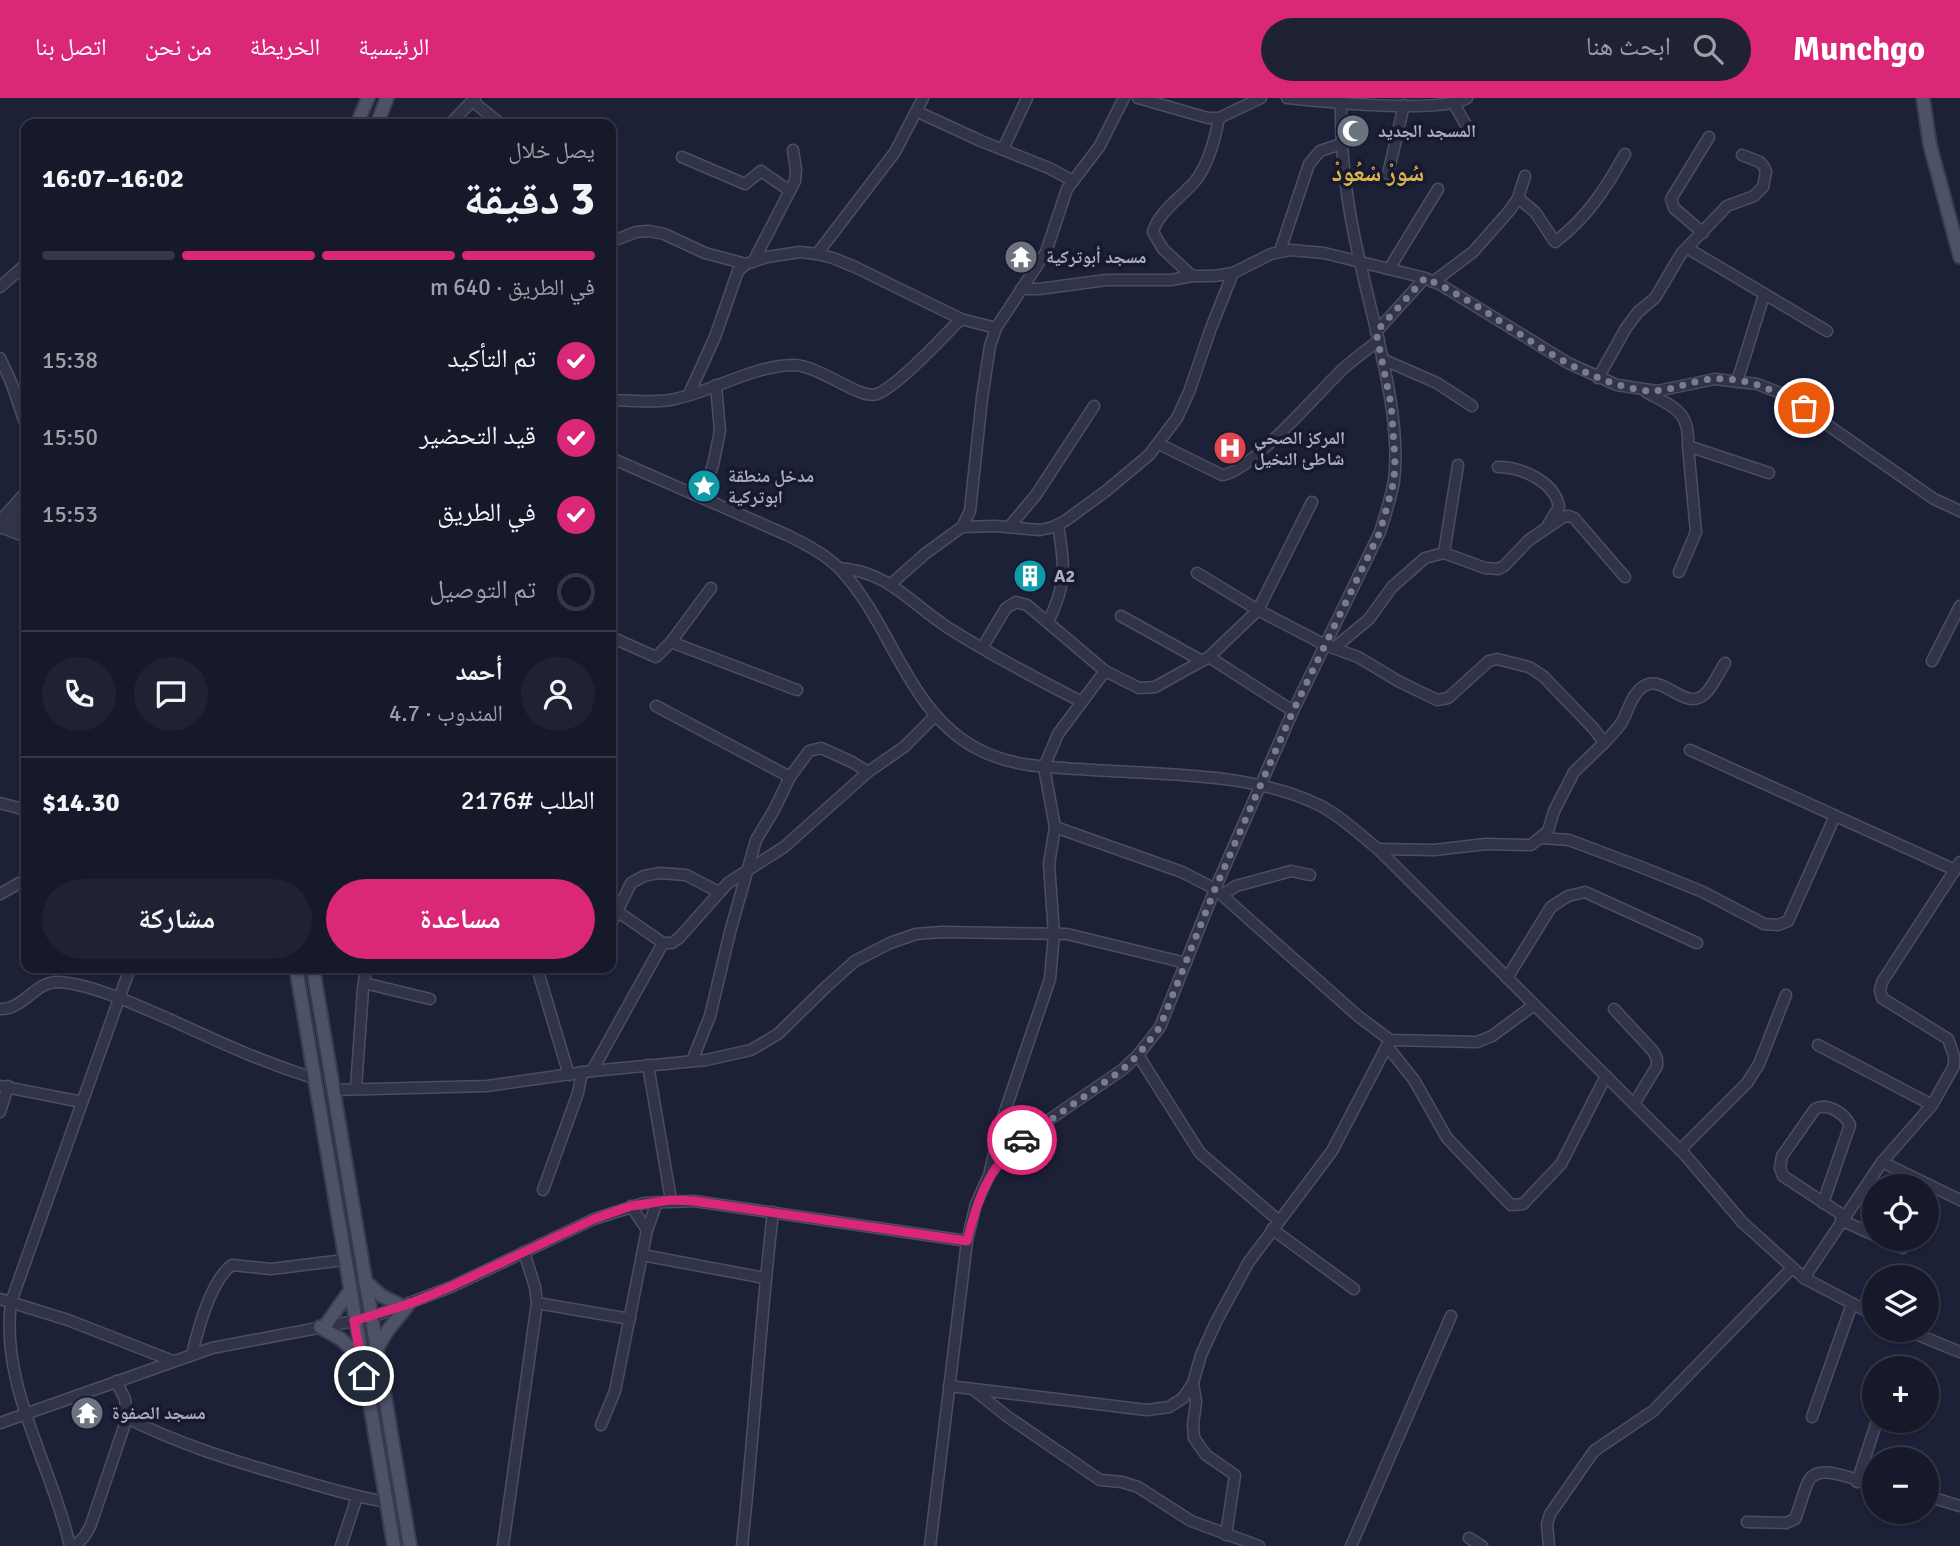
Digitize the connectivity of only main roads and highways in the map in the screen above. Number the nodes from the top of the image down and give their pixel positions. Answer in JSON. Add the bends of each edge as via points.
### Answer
{"nodes":[{"id":1,"x":387,"y":98,"type":"edge"},
{"id":2,"x":1923,"y":98,"type":"edge"},
{"id":3,"x":366,"y":102,"type":"edge"},
{"id":4,"x":359,"y":119,"type":"edge"},
{"id":5,"x":379,"y":119,"type":"edge"},
{"id":6,"x":1960,"y":257,"type":"edge"},
{"id":7,"x":297,"y":973,"type":"edge"},
{"id":8,"x":314,"y":973,"type":"edge"},
{"id":9,"x":365,"y":1281,"type":"junction"},
{"id":10,"x":349,"y":1293,"type":"junction"},
{"id":11,"x":376,"y":1351,"type":"junction"},
{"id":12,"x":360,"y":1357,"type":"junction"},
{"id":13,"x":394,"y":1546,"type":"edge"},
{"id":14,"x":410,"y":1546,"type":"edge"}],
"edges":[{"from":1,"to":5,"type":"main road"},
{"from":2,"to":6,"type":"main road","via":[[1930,145]]},
{"from":3,"to":4,"type":"main road"},
{"from":7,"to":10,"type":"main road"},
{"from":8,"to":9,"type":"main road"},
{"from":9,"to":11,"type":"main road"},
{"from":9,"to":11,"type":"main road","via":[[382,1296],[406,1305]]},
{"from":10,"to":12,"type":"main road"},
{"from":10,"to":12,"type":"main road","via":[[322,1327]]},
{"from":11,"to":14,"type":"main road"},
{"from":12,"to":13,"type":"main road"}]}
